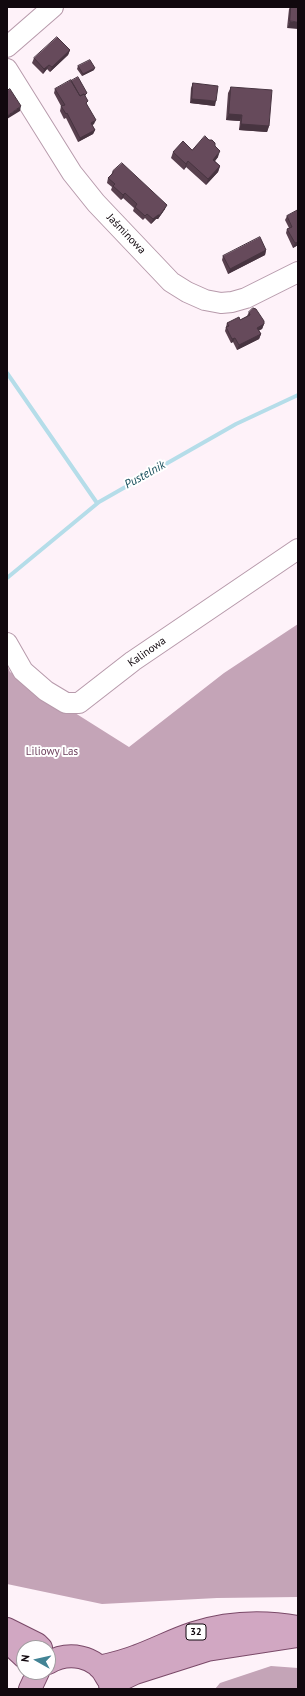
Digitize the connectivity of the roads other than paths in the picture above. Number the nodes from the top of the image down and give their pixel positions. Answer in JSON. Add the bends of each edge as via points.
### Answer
{"nodes":[{"id":1,"x":53,"y":7,"type":"edge"},
{"id":2,"x":7,"y":47,"type":"edge"},
{"id":3,"x":7,"y":69,"type":"edge"},
{"id":4,"x":298,"y":272,"type":"edge"},
{"id":5,"x":296,"y":550,"type":"edge"},
{"id":6,"x":7,"y":643,"type":"edge"},
{"id":7,"x":298,"y":1627,"type":"edge"},
{"id":8,"x":7,"y":1629,"type":"edge"},
{"id":9,"x":298,"y":1636,"type":"edge"},
{"id":10,"x":29,"y":1640,"type":"edge"},
{"id":11,"x":7,"y":1642,"type":"edge"},
{"id":12,"x":16,"y":1648,"type":"edge"},
{"id":13,"x":56,"y":1660,"type":"edge"},
{"id":14,"x":99,"y":1667,"type":"junction"},
{"id":15,"x":110,"y":1687,"type":"edge"}],
"edges":[{"from":1,"to":2,"type":"street"},
{"from":3,"to":4,"type":"street","name":"Jaśminowa","via":[[72,173],[96,203],[171,282],[205,300],[221,303],[246,298]]},
{"from":5,"to":6,"type":"street","name":"Kalinowa","via":[[133,661],[79,703],[66,703],[46,691],[23,671]]},
{"from":7,"to":14,"type":"main road","number":"32","via":[[261,1623],[215,1627],[193,1633],[136,1657]]},
{"from":8,"to":10,"type":"main road"},
{"from":9,"to":15,"type":"main road","number":"32","via":[[207,1650],[135,1673]]},
{"from":11,"to":12,"type":"main road"},
{"from":13,"to":14,"type":"main road","number":"32","via":[[79,1656]]},
{"from":14,"to":15,"type":"main road","number":"32","via":[[106,1675]]}]}
